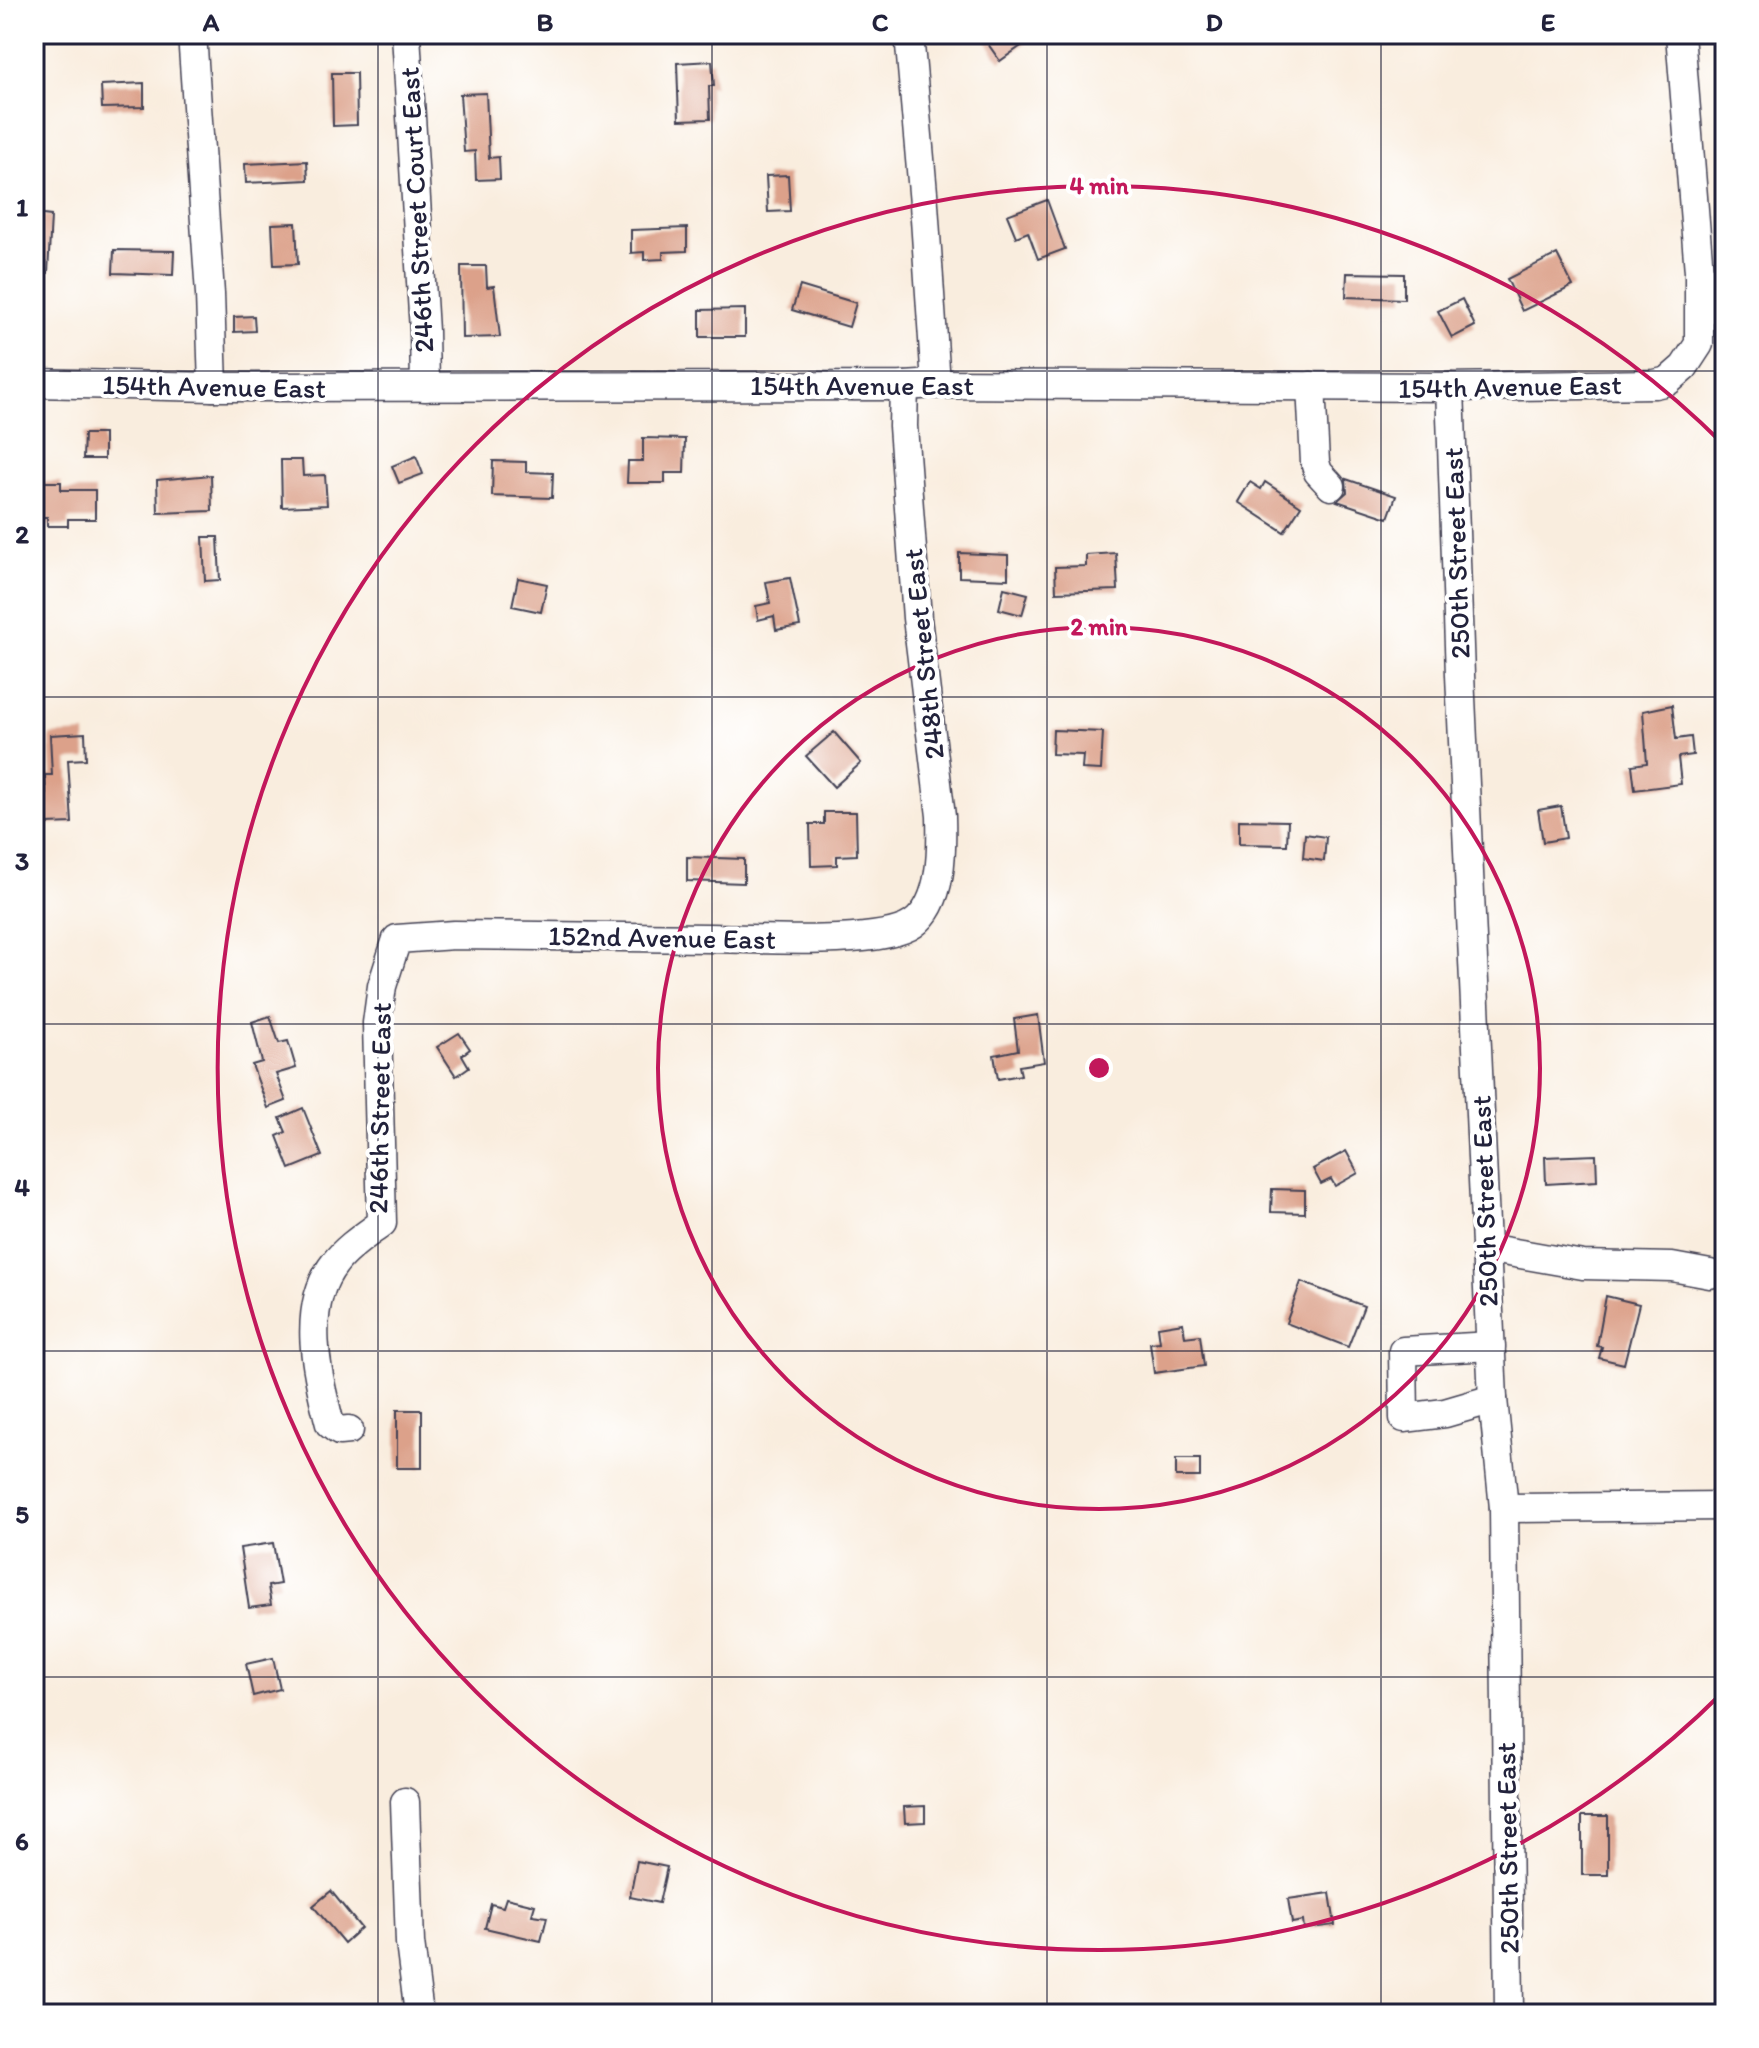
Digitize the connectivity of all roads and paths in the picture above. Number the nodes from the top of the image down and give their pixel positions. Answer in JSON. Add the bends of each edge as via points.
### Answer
{"nodes":[{"id":1,"x":192,"y":34,"type":"edge"},
{"id":2,"x":406,"y":34,"type":"edge"},
{"id":3,"x":909,"y":34,"type":"edge"},
{"id":4,"x":1680,"y":34,"type":"edge"},
{"id":5,"x":34,"y":383,"type":"edge"},
{"id":6,"x":936,"y":384,"type":"junction"},
{"id":7,"x":904,"y":386,"type":"junction"},
{"id":8,"x":1311,"y":386,"type":"junction"},
{"id":9,"x":213,"y":387,"type":"junction"},
{"id":10,"x":425,"y":387,"type":"junction"},
{"id":11,"x":1450,"y":387,"type":"junction"},
{"id":12,"x":1331,"y":486,"type":"dead end"},
{"id":13,"x":921,"y":917,"type":"joint"},
{"id":14,"x":397,"y":939,"type":"joint"},
{"id":15,"x":1486,"y":1248,"type":"junction"},
{"id":16,"x":1710,"y":1274,"type":"dead end"},
{"id":17,"x":1491,"y":1346,"type":"junction"},
{"id":18,"x":1493,"y":1399,"type":"junction"},
{"id":19,"x":349,"y":1430,"type":"dead end"},
{"id":20,"x":1725,"y":1506,"type":"edge"},
{"id":21,"x":1504,"y":1508,"type":"junction"},
{"id":22,"x":405,"y":1802,"type":"dead end"},
{"id":23,"x":419,"y":2014,"type":"edge"},
{"id":24,"x":1509,"y":2014,"type":"edge"}],
"edges":[{"from":1,"to":9,"type":"street"},
{"from":2,"to":10,"type":"street","name":"246th Street Court East"},
{"from":3,"to":6,"type":"street"},
{"from":4,"to":11,"type":"street","name":"154th Avenue East","via":[[1699,272],[1695,353],[1668,381],[1655,384]]},
{"from":5,"to":9,"type":"street","name":"154th Avenue East"},
{"from":6,"to":7,"type":"street","name":"154th Avenue East"},
{"from":6,"to":8,"type":"street","name":"154th Avenue East"},
{"from":7,"to":10,"type":"street","name":"154th Avenue East"},
{"from":7,"to":13,"type":"street","name":"248th Street East","via":[[917,618],[941,816],[935,885]]},
{"from":8,"to":11,"type":"street","name":"154th Avenue East"},
{"from":8,"to":12,"type":"street","via":[[1315,462]]},
{"from":9,"to":10,"type":"street","name":"154th Avenue East"},
{"from":11,"to":15,"type":"street","name":"250th Street East"},
{"from":13,"to":14,"type":"street","name":"152nd Avenue East","via":[[902,931],[833,939]]},
{"from":14,"to":19,"type":"street","name":"246th Street East","via":[[377,1023],[382,1223],[335,1262],[315,1316],[330,1424]]},
{"from":15,"to":16,"type":"street","via":[[1583,1265],[1672,1267]]},
{"from":15,"to":17,"type":"street","name":"250th Street East"},
{"from":17,"to":18,"type":"street","name":"250th Street East"},
{"from":17,"to":18,"type":"street","via":[[1403,1351],[1404,1418]]},
{"from":18,"to":21,"type":"street","name":"250th Street East"},
{"from":20,"to":21,"type":"street"},
{"from":21,"to":24,"type":"street","name":"250th Street East"},
{"from":22,"to":23,"type":"street","via":[[410,1943]]}]}
